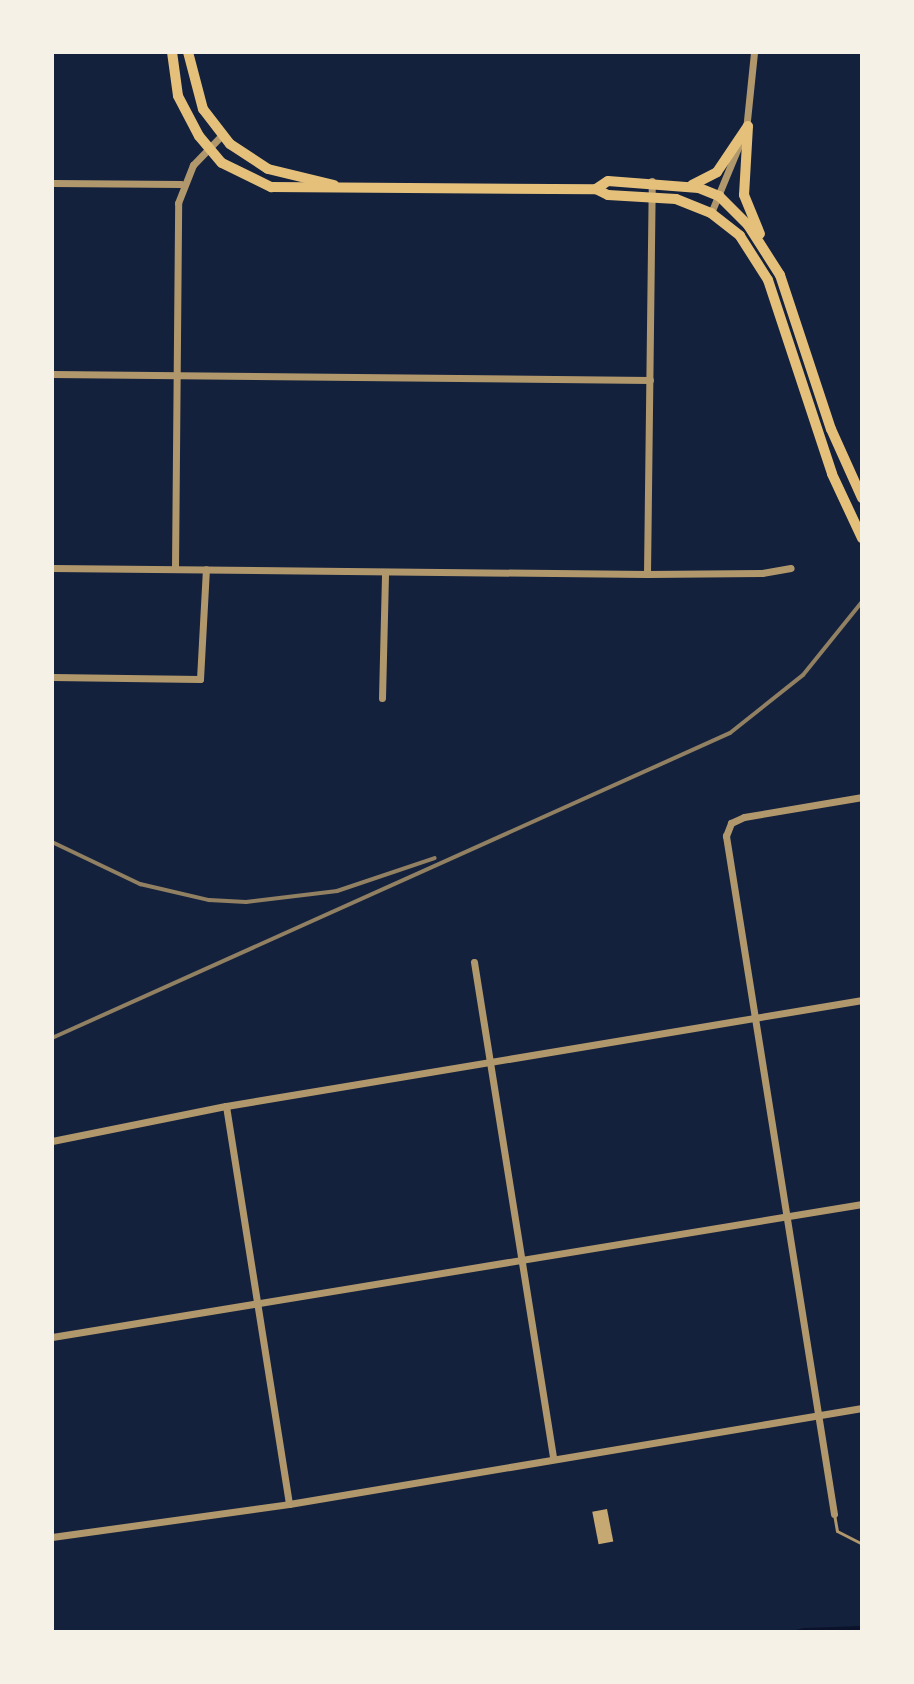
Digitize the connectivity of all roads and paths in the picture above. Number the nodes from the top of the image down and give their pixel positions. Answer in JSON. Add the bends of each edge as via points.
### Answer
{"nodes":[{"id":1,"x":172,"y":52,"type":"edge"},
{"id":2,"x":188,"y":52,"type":"edge"},
{"id":3,"x":754,"y":52,"type":"edge"},
{"id":4,"x":748,"y":126,"type":"junction"},
{"id":5,"x":221,"y":136,"type":"junction"},
{"id":6,"x":208,"y":148,"type":"junction"},
{"id":7,"x":652,"y":181,"type":"junction"},
{"id":8,"x":52,"y":183,"type":"edge"},
{"id":9,"x":181,"y":184,"type":"junction"},
{"id":10,"x":678,"y":184,"type":"junction"},
{"id":11,"x":334,"y":185,"type":"junction"},
{"id":12,"x":596,"y":189,"type":"junction"},
{"id":13,"x":652,"y":196,"type":"junction"},
{"id":14,"x":719,"y":196,"type":"junction"},
{"id":15,"x":711,"y":213,"type":"junction"},
{"id":16,"x":768,"y":250,"type":"junction"},
{"id":17,"x":52,"y":374,"type":"edge"},
{"id":18,"x":177,"y":375,"type":"junction"},
{"id":19,"x":650,"y":380,"type":"junction"},
{"id":20,"x":862,"y":498,"type":"edge"},
{"id":21,"x":862,"y":538,"type":"edge"},
{"id":22,"x":52,"y":568,"type":"edge"},
{"id":23,"x":175,"y":568,"type":"junction"},
{"id":24,"x":791,"y":568,"type":"dead end"},
{"id":25,"x":206,"y":569,"type":"junction"},
{"id":26,"x":385,"y":573,"type":"junction"},
{"id":27,"x":647,"y":574,"type":"junction"},
{"id":28,"x":52,"y":677,"type":"edge"},
{"id":29,"x":382,"y":698,"type":"dead end"},
{"id":30,"x":862,"y":797,"type":"edge"},
{"id":31,"x":474,"y":962,"type":"dead end"},
{"id":32,"x":862,"y":1000,"type":"edge"},
{"id":33,"x":752,"y":1017,"type":"junction"},
{"id":34,"x":490,"y":1061,"type":"junction"},
{"id":35,"x":226,"y":1106,"type":"junction"},
{"id":36,"x":52,"y":1141,"type":"edge"},
{"id":37,"x":862,"y":1204,"type":"edge"},
{"id":38,"x":784,"y":1217,"type":"junction"},
{"id":39,"x":522,"y":1260,"type":"junction"},
{"id":40,"x":257,"y":1305,"type":"junction"},
{"id":41,"x":52,"y":1337,"type":"edge"},
{"id":42,"x":862,"y":1408,"type":"edge"},
{"id":43,"x":818,"y":1415,"type":"junction"},
{"id":44,"x":553,"y":1457,"type":"junction"},
{"id":45,"x":289,"y":1504,"type":"junction"},
{"id":46,"x":834,"y":1514,"type":"joint"},
{"id":47,"x":52,"y":1537,"type":"edge"},
{"id":48,"x":862,"y":1544,"type":"edge"}],
"edges":[{"from":1,"to":6,"type":"main road","via":[[178,96]]},
{"from":2,"to":5,"type":"main road","via":[[198,97]]},
{"from":3,"to":4,"type":"street"},
{"from":4,"to":10,"type":"main road","via":[[713,176],[698,184]]},
{"from":4,"to":14,"type":"street"},
{"from":4,"to":16,"type":"main road","via":[[744,195]]},
{"from":5,"to":6,"type":"street"},
{"from":5,"to":11,"type":"main road","via":[[268,169]]},
{"from":6,"to":9,"type":"street"},
{"from":6,"to":11,"type":"main road","via":[[236,172],[271,187],[315,191]]},
{"from":7,"to":10,"type":"main road"},
{"from":7,"to":12,"type":"main road","via":[[608,181]]},
{"from":7,"to":13,"type":"street"},
{"from":8,"to":9,"type":"street"},
{"from":9,"to":18,"type":"street"},
{"from":10,"to":14,"type":"main road"},
{"from":11,"to":12,"type":"main road"},
{"from":12,"to":13,"type":"main road","via":[[608,195]]},
{"from":13,"to":15,"type":"main road"},
{"from":13,"to":19,"type":"street"},
{"from":14,"to":15,"type":"street"},
{"from":14,"to":16,"type":"main road"},
{"from":15,"to":21,"type":"main road","via":[[740,236],[768,280],[832,474]]},
{"from":16,"to":20,"type":"main road","via":[[831,429]]},
{"from":17,"to":18,"type":"street"},
{"from":18,"to":19,"type":"street"},
{"from":18,"to":23,"type":"street"},
{"from":19,"to":27,"type":"street"},
{"from":22,"to":23,"type":"street"},
{"from":23,"to":25,"type":"street"},
{"from":24,"to":27,"type":"street"},
{"from":25,"to":26,"type":"street"},
{"from":25,"to":28,"type":"street","via":[[200,679]]},
{"from":26,"to":27,"type":"street"},
{"from":26,"to":29,"type":"street"},
{"from":30,"to":33,"type":"street","via":[[731,823],[726,836]]},
{"from":31,"to":34,"type":"street"},
{"from":32,"to":33,"type":"street"},
{"from":33,"to":34,"type":"street"},
{"from":33,"to":38,"type":"street"},
{"from":34,"to":35,"type":"street"},
{"from":34,"to":39,"type":"street"},
{"from":35,"to":36,"type":"street"},
{"from":35,"to":40,"type":"street"},
{"from":37,"to":38,"type":"street"},
{"from":38,"to":39,"type":"street"},
{"from":38,"to":43,"type":"street"},
{"from":39,"to":40,"type":"street"},
{"from":39,"to":44,"type":"street"},
{"from":40,"to":41,"type":"street"},
{"from":40,"to":45,"type":"street"},
{"from":42,"to":43,"type":"street"},
{"from":43,"to":44,"type":"street"},
{"from":43,"to":46,"type":"street"},
{"from":44,"to":45,"type":"street"},
{"from":45,"to":47,"type":"street"},
{"from":46,"to":48,"type":"lane","via":[[837,1531]]}]}
